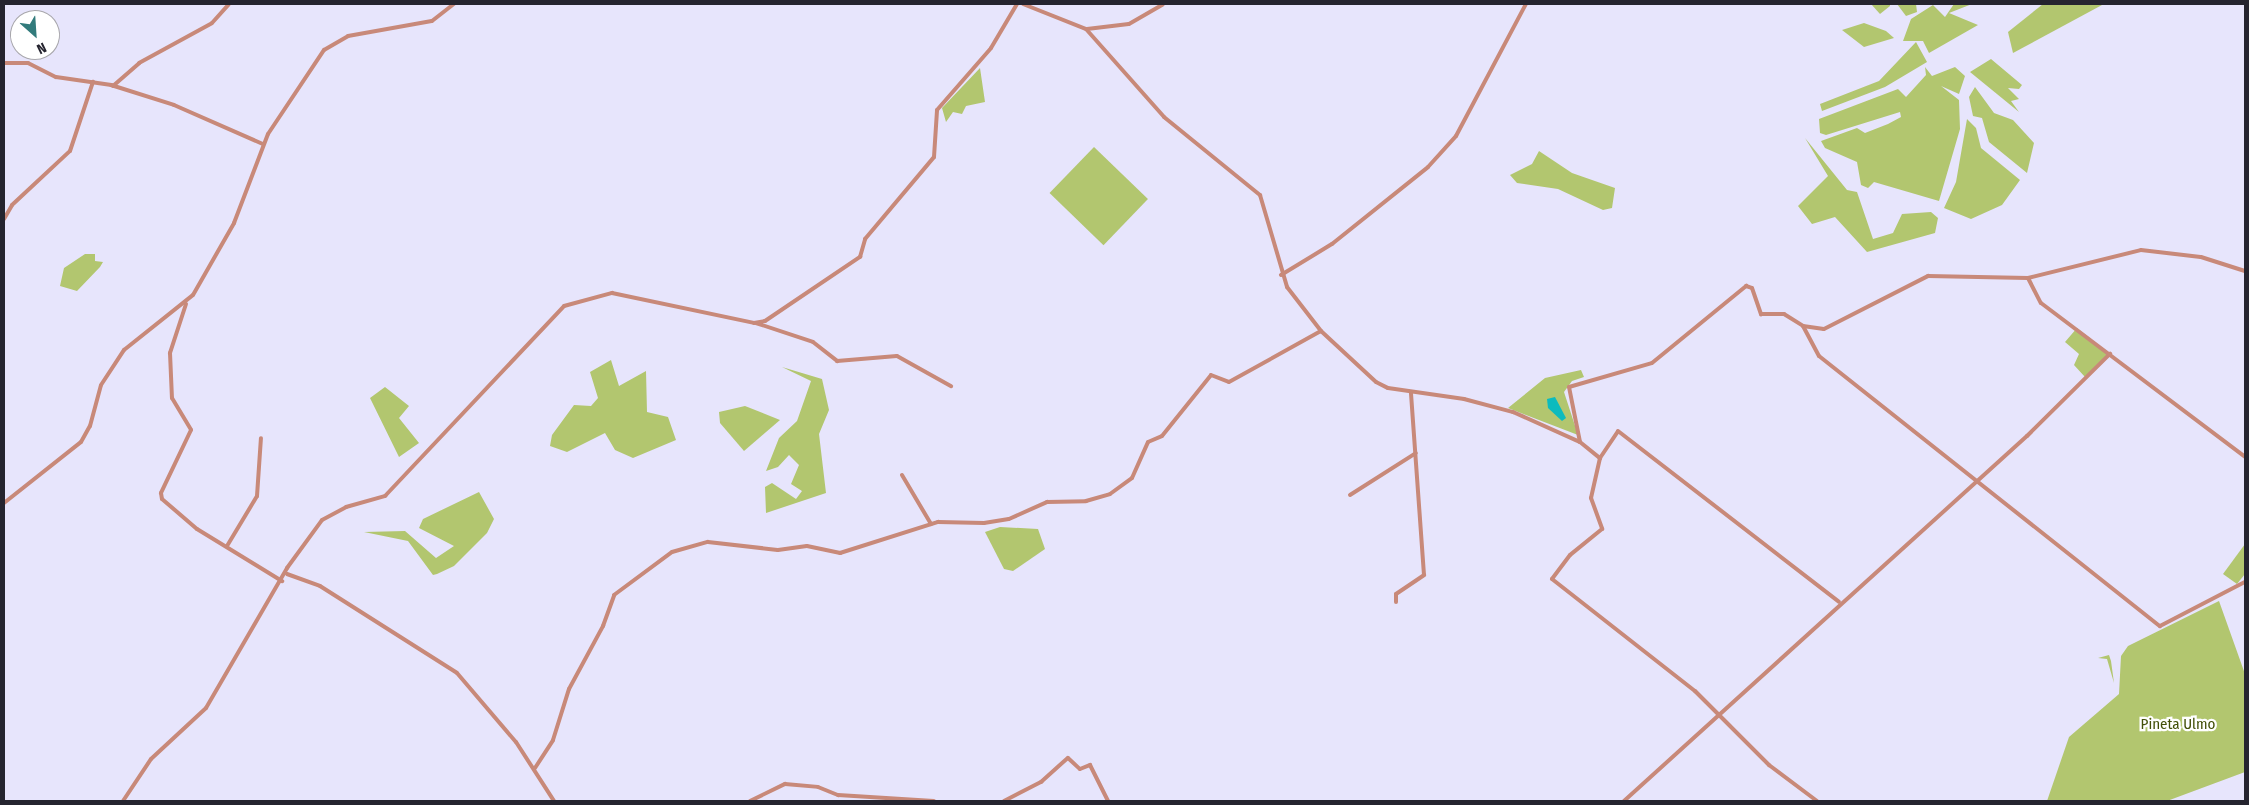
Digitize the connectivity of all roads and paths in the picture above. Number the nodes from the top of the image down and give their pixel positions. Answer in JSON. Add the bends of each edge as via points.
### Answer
{"nodes":[{"id":1,"x":229,"y":4,"type":"edge"},
{"id":2,"x":454,"y":4,"type":"edge"},
{"id":3,"x":1017,"y":4,"type":"edge"},
{"id":4,"x":1023,"y":4,"type":"edge"},
{"id":5,"x":1164,"y":4,"type":"edge"},
{"id":6,"x":1526,"y":4,"type":"edge"},
{"id":7,"x":1086,"y":29,"type":"junction"},
{"id":8,"x":4,"y":63,"type":"edge"},
{"id":9,"x":93,"y":82,"type":"junction"},
{"id":10,"x":113,"y":86,"type":"junction"},
{"id":11,"x":263,"y":144,"type":"junction"},
{"id":12,"x":4,"y":219,"type":"edge"},
{"id":13,"x":2245,"y":271,"type":"edge"},
{"id":14,"x":1281,"y":275,"type":"junction"},
{"id":15,"x":2028,"y":278,"type":"junction"},
{"id":16,"x":186,"y":304,"type":"junction"},
{"id":17,"x":756,"y":323,"type":"junction"},
{"id":18,"x":1803,"y":326,"type":"junction"},
{"id":19,"x":1321,"y":331,"type":"junction"},
{"id":20,"x":2110,"y":354,"type":"junction"},
{"id":21,"x":951,"y":386,"type":"dead end"},
{"id":22,"x":1411,"y":392,"type":"junction"},
{"id":23,"x":260,"y":438,"type":"dead end"},
{"id":24,"x":1580,"y":442,"type":"junction"},
{"id":25,"x":1416,"y":452,"type":"junction"},
{"id":26,"x":2245,"y":457,"type":"edge"},
{"id":27,"x":1600,"y":458,"type":"junction"},
{"id":28,"x":902,"y":475,"type":"dead end"},
{"id":29,"x":1976,"y":480,"type":"junction"},
{"id":30,"x":1350,"y":494,"type":"dead end"},
{"id":31,"x":4,"y":503,"type":"edge"},
{"id":32,"x":931,"y":524,"type":"junction"},
{"id":33,"x":227,"y":546,"type":"junction"},
{"id":34,"x":287,"y":574,"type":"junction"},
{"id":35,"x":282,"y":581,"type":"junction"},
{"id":36,"x":2245,"y":582,"type":"edge"},
{"id":37,"x":1396,"y":602,"type":"dead end"},
{"id":38,"x":1839,"y":602,"type":"junction"},
{"id":39,"x":1718,"y":714,"type":"junction"},
{"id":40,"x":535,"y":768,"type":"junction"},
{"id":41,"x":123,"y":801,"type":"edge"},
{"id":42,"x":554,"y":801,"type":"edge"},
{"id":43,"x":750,"y":801,"type":"edge"},
{"id":44,"x":934,"y":801,"type":"edge"},
{"id":45,"x":1004,"y":801,"type":"edge"},
{"id":46,"x":1108,"y":801,"type":"edge"},
{"id":47,"x":1624,"y":801,"type":"edge"},
{"id":48,"x":1816,"y":801,"type":"edge"}],
"edges":[{"from":1,"to":10,"type":"street","via":[[212,23],[138,63]]},
{"from":2,"to":11,"type":"street","via":[[432,21],[330,44]]},
{"from":3,"to":17,"type":"street","via":[[991,48],[937,110],[934,157],[865,239],[860,257]]},
{"from":4,"to":7,"type":"street"},
{"from":5,"to":7,"type":"street","via":[[1129,24]]},
{"from":6,"to":14,"type":"street","via":[[1462,128],[1428,167],[1332,244]]},
{"from":7,"to":14,"type":"street","via":[[1169,122],[1260,195]]},
{"from":8,"to":9,"type":"street","via":[[28,63],[56,77]]},
{"from":9,"to":10,"type":"street"},
{"from":9,"to":12,"type":"street","via":[[70,151],[12,205]]},
{"from":10,"to":11,"type":"street","via":[[174,105]]},
{"from":11,"to":16,"type":"street","via":[[231,228]]},
{"from":13,"to":15,"type":"street","via":[[2201,257],[2141,250]]},
{"from":14,"to":19,"type":"street"},
{"from":15,"to":18,"type":"street","via":[[1928,276],[1834,327]]},
{"from":15,"to":20,"type":"street","via":[[2041,303]]},
{"from":16,"to":31,"type":"street","via":[[159,319],[124,350],[101,385],[90,426],[81,442]]},
{"from":16,"to":33,"type":"street","via":[[170,353],[172,398],[191,430],[161,493],[166,504]]},
{"from":17,"to":21,"type":"street","via":[[812,342],[836,360],[897,356]]},
{"from":17,"to":34,"type":"street","via":[[612,293],[564,306],[385,496],[346,507],[322,520]]},
{"from":18,"to":24,"type":"street","via":[[1784,314],[1761,314],[1752,288],[1746,286],[1652,363],[1569,387]]},
{"from":18,"to":29,"type":"street","via":[[1819,356]]},
{"from":19,"to":22,"type":"street","via":[[1376,382]]},
{"from":19,"to":32,"type":"street","via":[[1229,382],[1212,375],[1162,436],[1148,442],[1132,478],[1110,494],[1086,501],[1047,502],[1009,519]]},
{"from":20,"to":26,"type":"street"},
{"from":20,"to":29,"type":"street"},
{"from":22,"to":24,"type":"street","via":[[1464,399],[1513,412]]},
{"from":22,"to":25,"type":"street"},
{"from":23,"to":33,"type":"street","via":[[257,496]]},
{"from":24,"to":27,"type":"street"},
{"from":25,"to":30,"type":"street"},
{"from":25,"to":37,"type":"street","via":[[1424,575],[1396,594]]},
{"from":27,"to":38,"type":"street","via":[[1618,431]]},
{"from":27,"to":39,"type":"street","via":[[1591,498],[1602,529],[1570,555],[1552,579]]},
{"from":28,"to":32,"type":"street"},
{"from":29,"to":36,"type":"street","via":[[2160,626]]},
{"from":29,"to":38,"type":"street"},
{"from":32,"to":40,"type":"street","via":[[840,553],[807,546],[778,550],[708,542],[672,552],[614,595],[603,626],[569,689],[553,740]]},
{"from":33,"to":35,"type":"street"},
{"from":34,"to":35,"type":"street"},
{"from":34,"to":40,"type":"street","via":[[320,586],[457,673],[490,707]]},
{"from":35,"to":41,"type":"street","via":[[206,708],[151,759]]},
{"from":38,"to":39,"type":"street"},
{"from":39,"to":47,"type":"street"},
{"from":39,"to":48,"type":"street","via":[[1769,765]]},
{"from":40,"to":42,"type":"street"},
{"from":43,"to":44,"type":"street","via":[[785,784],[818,787],[838,795]]},
{"from":45,"to":46,"type":"street","via":[[1041,782],[1068,758],[1080,769],[1090,765]]}]}
